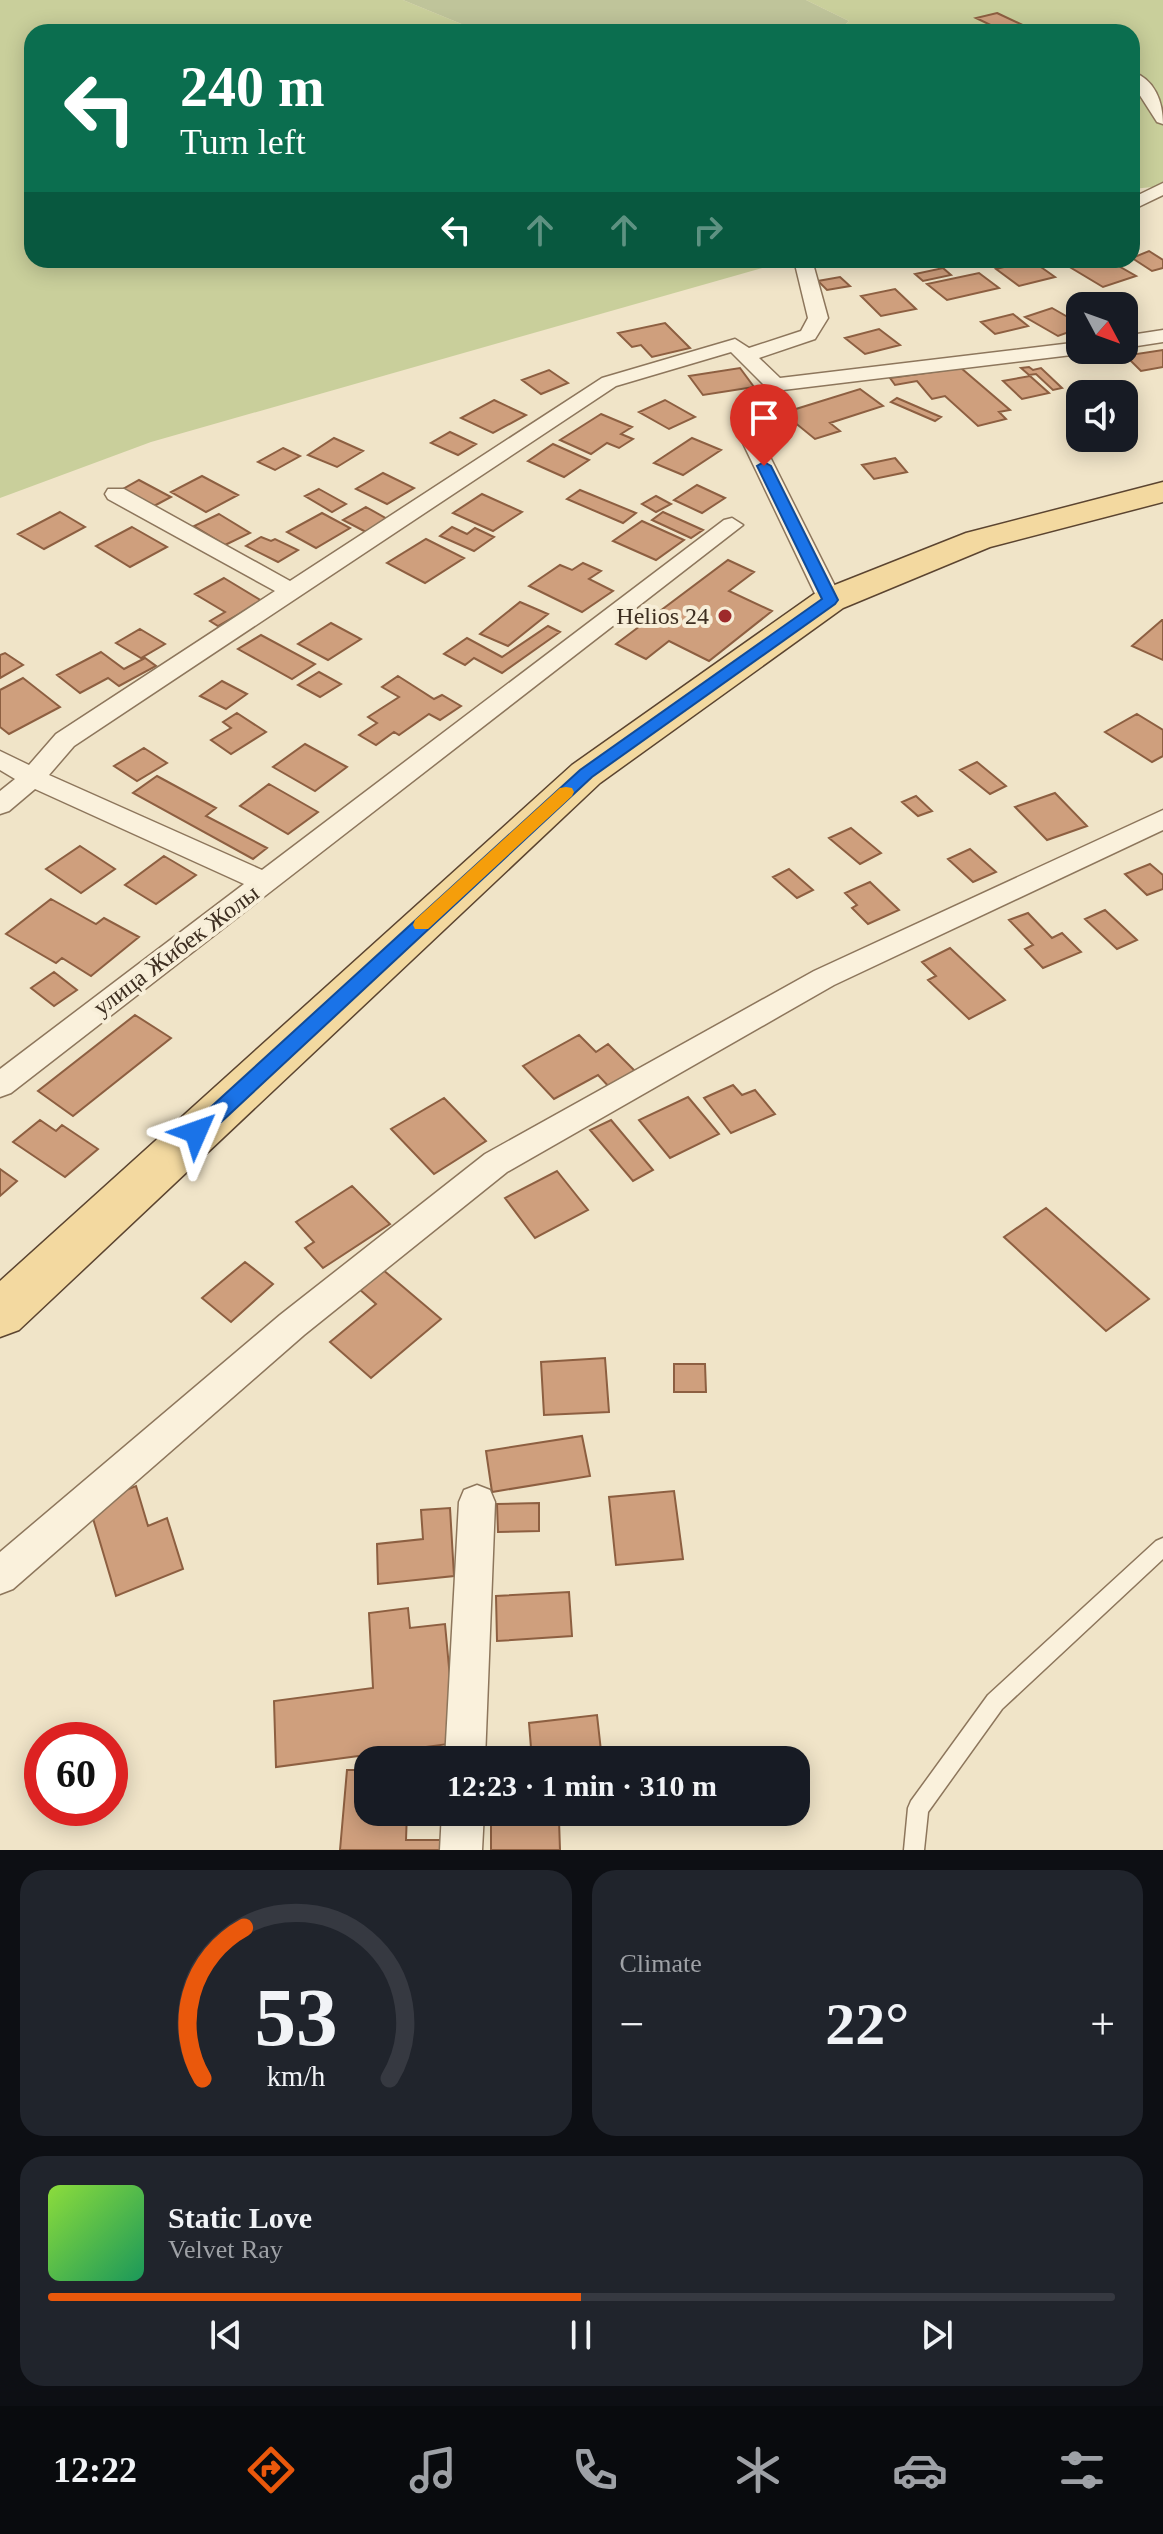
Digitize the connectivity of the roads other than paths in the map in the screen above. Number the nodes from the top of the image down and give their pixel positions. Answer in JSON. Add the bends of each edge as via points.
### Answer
{"nodes":[{"id":1,"x":1140,"y":81,"type":"edge"},
{"id":2,"x":1163,"y":119,"type":"edge"},
{"id":3,"x":1163,"y":188,"type":"edge"},
{"id":4,"x":1140,"y":201,"type":"edge"},
{"id":5,"x":805,"y":268,"type":"edge"},
{"id":6,"x":1163,"y":336,"type":"edge"},
{"id":7,"x":1138,"y":340,"type":"edge"},
{"id":8,"x":1066,"y":350,"type":"edge"},
{"id":9,"x":746,"y":356,"type":"junction"},
{"id":10,"x":775,"y":385,"type":"junction"},
{"id":11,"x":1163,"y":492,"type":"edge"},
{"id":12,"x":116,"y":494,"type":"dead end"},
{"id":13,"x":732,"y":525,"type":"dead end"},
{"id":14,"x":291,"y":591,"type":"junction"},
{"id":15,"x":830,"y":600,"type":"junction"},
{"id":16,"x":0,"y":759,"type":"edge"},
{"id":17,"x":32,"y":778,"type":"junction"},
{"id":18,"x":0,"y":805,"type":"edge"},
{"id":19,"x":1163,"y":819,"type":"edge"},
{"id":20,"x":265,"y":882,"type":"junction"},
{"id":21,"x":0,"y":1085,"type":"edge"},
{"id":22,"x":0,"y":1314,"type":"edge"},
{"id":23,"x":477,"y":1502,"type":"dead end"},
{"id":24,"x":1163,"y":1547,"type":"edge"},
{"id":25,"x":0,"y":1576,"type":"edge"},
{"id":26,"x":466,"y":1746,"type":"edge"},
{"id":27,"x":462,"y":1826,"type":"edge"},
{"id":28,"x":461,"y":1850,"type":"edge"},
{"id":29,"x":914,"y":1850,"type":"edge"}],
"edges":[{"from":1,"to":2,"type":"street"},
{"from":3,"to":4,"type":"street"},
{"from":5,"to":9,"type":"street","via":[[818,318],[808,335]]},
{"from":6,"to":7,"type":"street"},
{"from":8,"to":10,"type":"street"},
{"from":9,"to":10,"type":"street"},
{"from":9,"to":14,"type":"street","via":[[735,345],[609,382]]},
{"from":10,"to":15,"type":"street","via":[[751,439]]},
{"from":11,"to":15,"type":"main road","via":[[978,540]]},
{"from":12,"to":14,"type":"street"},
{"from":13,"to":20,"type":"street"},
{"from":14,"to":17,"type":"street","via":[[65,740]]},
{"from":15,"to":22,"type":"main road","via":[[586,774]]},
{"from":16,"to":17,"type":"street","name":"улица Жибек Жолы"},
{"from":17,"to":18,"type":"street"},
{"from":17,"to":20,"type":"street","name":"улица Жибек Жолы"},
{"from":19,"to":25,"type":"street","via":[[824,978],[496,1163],[292,1325]]},
{"from":20,"to":21,"type":"street","name":"улица Жибек Жолы"},
{"from":23,"to":26,"type":"street"},
{"from":24,"to":29,"type":"lane","via":[[995,1702],[918,1808]]},
{"from":27,"to":28,"type":"street"}]}
